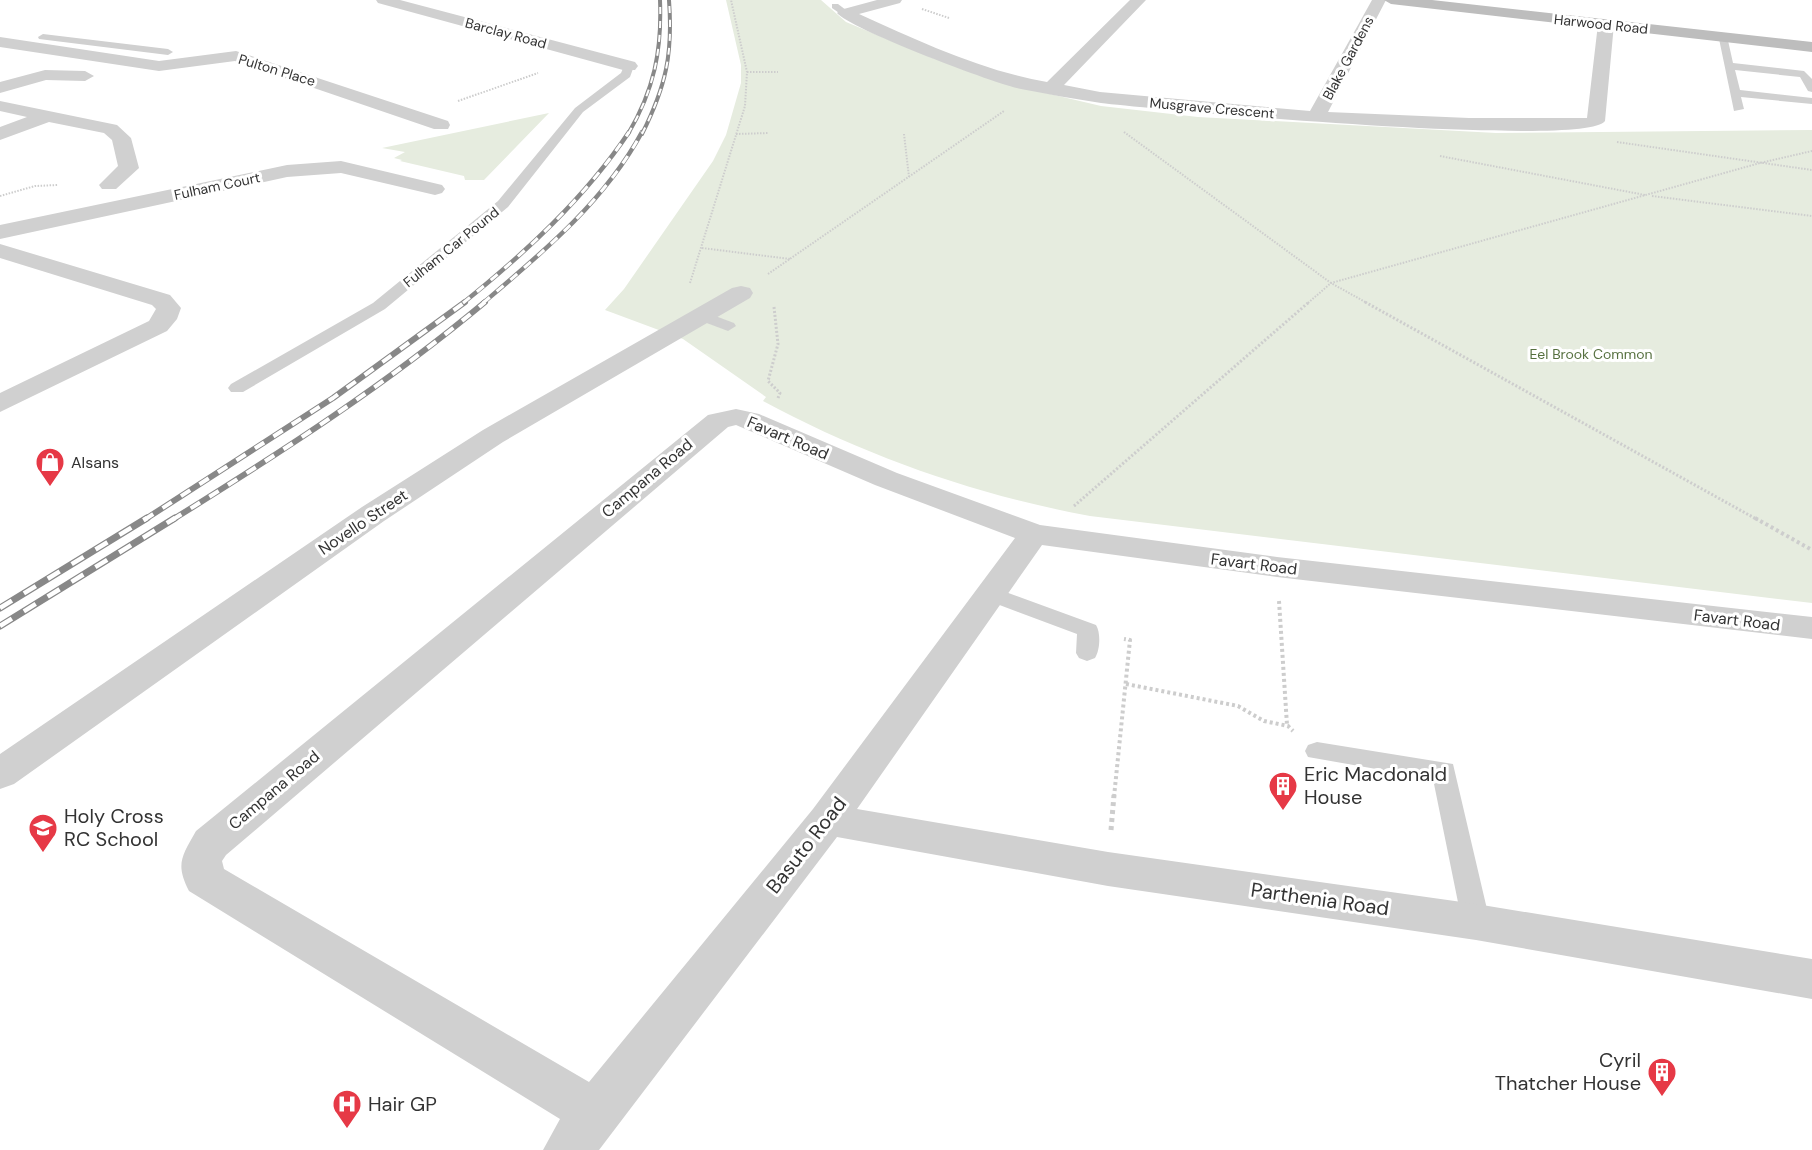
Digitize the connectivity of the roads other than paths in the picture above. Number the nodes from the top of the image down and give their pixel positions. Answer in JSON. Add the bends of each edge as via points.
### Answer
{"nodes":[{"id":1,"x":383,"y":0,"type":"edge"},
{"id":2,"x":418,"y":0,"type":"edge"},
{"id":3,"x":896,"y":0,"type":"edge"},
{"id":4,"x":1139,"y":0,"type":"edge"},
{"id":5,"x":1379,"y":0,"type":"edge"},
{"id":6,"x":1391,"y":0,"type":"edge"},
{"id":7,"x":400,"y":4,"type":"junction"},
{"id":8,"x":1606,"y":24,"type":"junction"},
{"id":9,"x":1722,"y":36,"type":"junction"},
{"id":10,"x":43,"y":37,"type":"dead end"},
{"id":11,"x":0,"y":42,"type":"edge"},
{"id":12,"x":83,"y":42,"type":"junction"},
{"id":13,"x":1812,"y":47,"type":"edge"},
{"id":14,"x":57,"y":51,"type":"junction"},
{"id":15,"x":168,"y":52,"type":"dead end"},
{"id":16,"x":629,"y":66,"type":"joint"},
{"id":17,"x":1730,"y":66,"type":"junction"},
{"id":18,"x":85,"y":76,"type":"dead end"},
{"id":19,"x":0,"y":88,"type":"edge"},
{"id":20,"x":1050,"y":89,"type":"junction"},
{"id":21,"x":1812,"y":89,"type":"edge"},
{"id":22,"x":1735,"y":93,"type":"junction"},
{"id":23,"x":1812,"y":102,"type":"edge"},
{"id":24,"x":0,"y":105,"type":"edge"},
{"id":25,"x":1738,"y":110,"type":"dead end"},
{"id":26,"x":47,"y":116,"type":"junction"},
{"id":27,"x":1316,"y":117,"type":"junction"},
{"id":28,"x":441,"y":125,"type":"dead end"},
{"id":29,"x":0,"y":134,"type":"edge"},
{"id":30,"x":109,"y":185,"type":"dead end"},
{"id":31,"x":435,"y":189,"type":"dead end"},
{"id":32,"x":0,"y":232,"type":"edge"},
{"id":33,"x":0,"y":251,"type":"edge"},
{"id":34,"x":741,"y":293,"type":"road end"},
{"id":35,"x":702,"y":316,"type":"junction"},
{"id":36,"x":728,"y":327,"type":"dead end"},
{"id":37,"x":237,"y":388,"type":"dead end"},
{"id":38,"x":0,"y":404,"type":"edge"},
{"id":39,"x":718,"y":421,"type":"joint"},
{"id":40,"x":1034,"y":534,"type":"junction"},
{"id":41,"x":989,"y":592,"type":"junction"},
{"id":42,"x":1812,"y":628,"type":"edge"},
{"id":43,"x":1087,"y":653,"type":"dead end"},
{"id":44,"x":1317,"y":751,"type":"road end"},
{"id":45,"x":0,"y":774,"type":"edge"},
{"id":46,"x":827,"y":820,"type":"junction"},
{"id":47,"x":1476,"y":922,"type":"junction"},
{"id":48,"x":1812,"y":979,"type":"edge"},
{"id":49,"x":582,"y":1132,"type":"edge"}],
"edges":[{"from":1,"to":7,"type":"street","name":"Barclay Road"},
{"from":2,"to":7,"type":"street"},
{"from":3,"to":20,"type":"street","name":"Musgrave Crescent","via":[[840,9],[911,44],[1020,83]]},
{"from":4,"to":20,"type":"street"},
{"from":5,"to":27,"type":"street","name":"Blake Gardens"},
{"from":6,"to":8,"type":"main road","name":"Harwood Road"},
{"from":7,"to":16,"type":"street","name":"Barclay Road"},
{"from":8,"to":9,"type":"main road","name":"Harwood Road"},
{"from":8,"to":27,"type":"street","name":"Musgrave Crescent","via":[[1598,119],[1593,123],[1469,124]]},
{"from":9,"to":13,"type":"main road","name":"Harwood Road"},
{"from":9,"to":17,"type":"lane"},
{"from":10,"to":12,"type":"lane"},
{"from":11,"to":14,"type":"street","name":"Pulton Place"},
{"from":12,"to":14,"type":"lane"},
{"from":12,"to":15,"type":"lane"},
{"from":14,"to":28,"type":"street","name":"Pulton Place","via":[[159,66],[236,56]]},
{"from":16,"to":37,"type":"lane","name":"Fulham Car Pound","via":[[626,75],[579,110],[503,204],[379,306]]},
{"from":17,"to":21,"type":"lane","via":[[1804,74]]},
{"from":17,"to":22,"type":"lane"},
{"from":18,"to":19,"type":"street","via":[[45,75]]},
{"from":20,"to":27,"type":"street","name":"Musgrave Crescent"},
{"from":22,"to":23,"type":"lane"},
{"from":22,"to":25,"type":"lane"},
{"from":24,"to":26,"type":"street"},
{"from":26,"to":29,"type":"street"},
{"from":26,"to":30,"type":"street","via":[[110,129],[121,138],[129,168]]},
{"from":31,"to":32,"type":"street","name":"Fulham Court","via":[[341,167],[287,171]]},
{"from":33,"to":38,"type":"street","via":[[161,300],[169,308],[158,326]]},
{"from":34,"to":35,"type":"street","name":"Novello Street"},
{"from":35,"to":36,"type":"lane"},
{"from":35,"to":45,"type":"street","name":"Novello Street","via":[[493,436],[373,514]]},
{"from":39,"to":40,"type":"street","name":"Favart Road","via":[[736,417],[763,426],[886,479]]},
{"from":39,"to":49,"type":"street","name":"Campana Road","via":[[211,843],[201,861],[204,879]]},
{"from":40,"to":41,"type":"street","name":"Basuto Road"},
{"from":40,"to":42,"type":"street","name":"Favart Road","via":[[1277,567]]},
{"from":41,"to":43,"type":"lane","via":[[1088,630]]},
{"from":41,"to":46,"type":"street","name":"Basuto Road"},
{"from":44,"to":47,"type":"lane","via":[[1444,771]]},
{"from":46,"to":47,"type":"street","name":"Parthenia Road","via":[[1108,869]]},
{"from":46,"to":49,"type":"street","name":"Basuto Road"},
{"from":47,"to":48,"type":"street","name":"Parthenia Road"}]}
